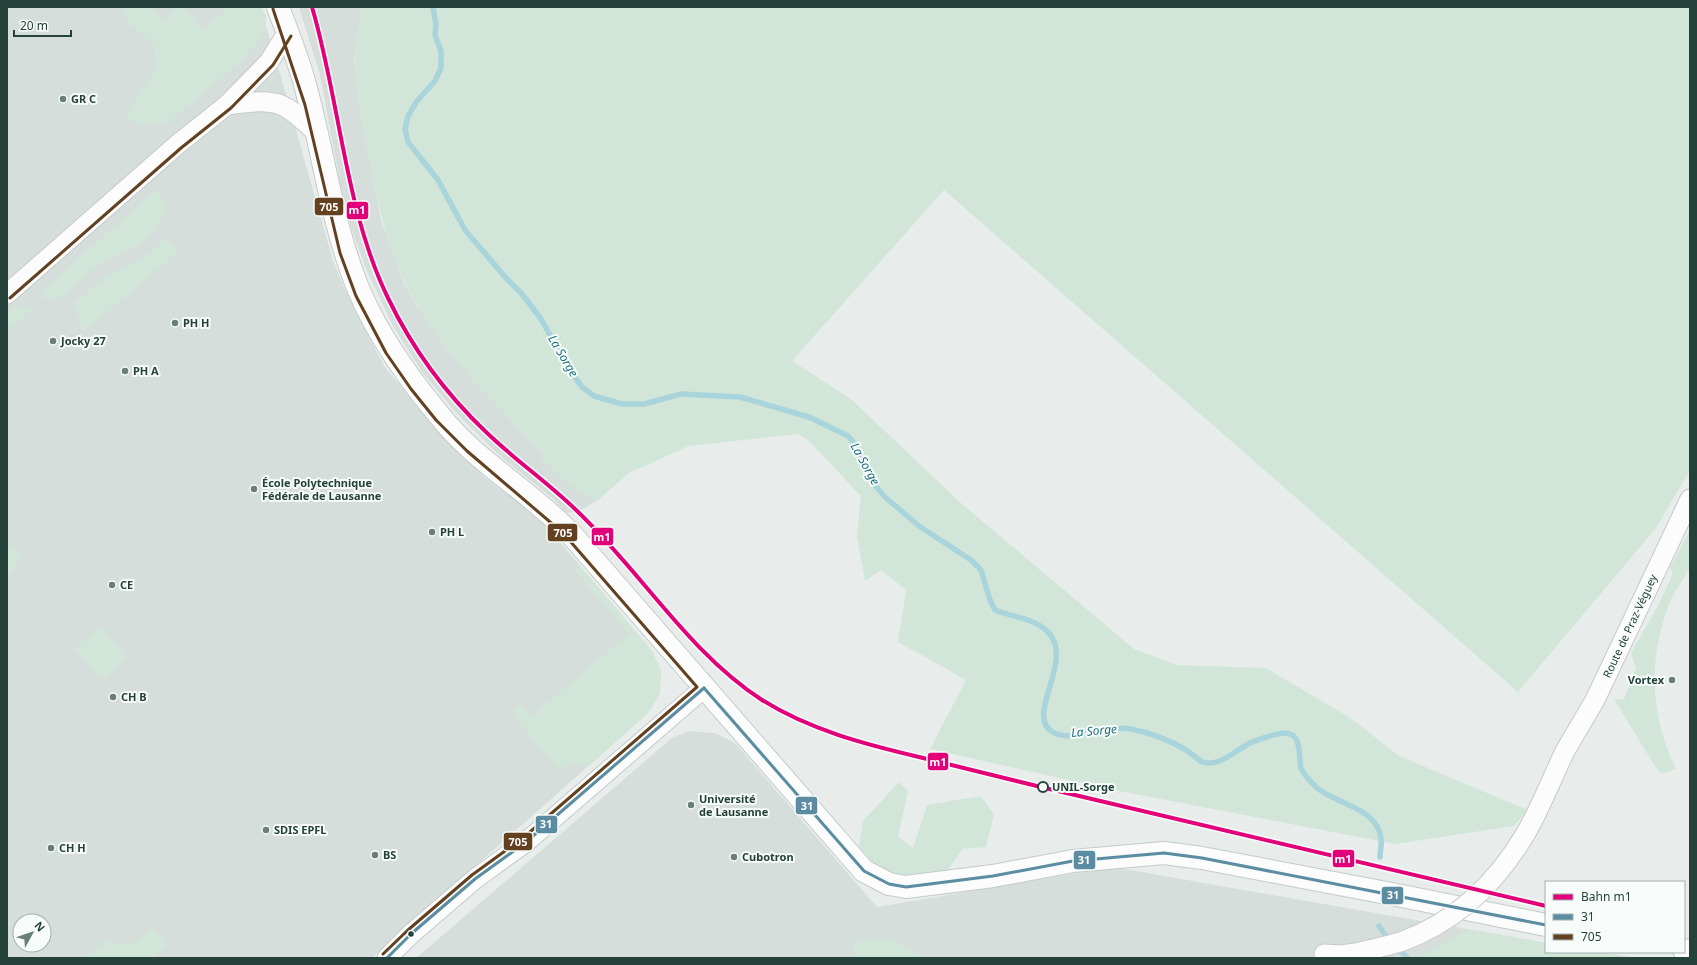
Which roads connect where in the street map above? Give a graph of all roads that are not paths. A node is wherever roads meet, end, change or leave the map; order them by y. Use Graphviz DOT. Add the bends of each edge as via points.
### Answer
graph roads {
  1 [pos="278,7"];
  2 [pos="287,33"];
  3 [pos="227,105"];
  4 [pos="316,132"];
  5 [pos="7,294"];
  6 [pos="1690,499"];
  7 [pos="704,688"];
  8 [pos="1545,925"];
  9 [pos="1324,954"];
  10 [pos="387,958"];
  1 -- 2 [label="street"];
  2 -- 3 [label="street" via="269,62"];
  2 -- 4 [label="street" via="304,80"];
  3 -- 4 [label="street" via="253,102 280,105 297,115"];
  3 -- 5 [label="street" via="178,144"];
  4 -- 7 [label="street" via="353,276 379,330 415,385 440,417 472,449 547,510 567,530"];
  6 -- 9 [label="street, Route de Praz-Véguey, bridge" via="1595,700 1565,751 1526,833 1500,872 1477,897 1451,917 1427,930 1403,941 1356,953"];
  7 -- 8 [label="street" via="864,871 889,884 906,887 993,876 1073,861 1164,853 1202,858"];
  7 -- 10 [label="street" via="526,842 475,879 436,912"];
}
